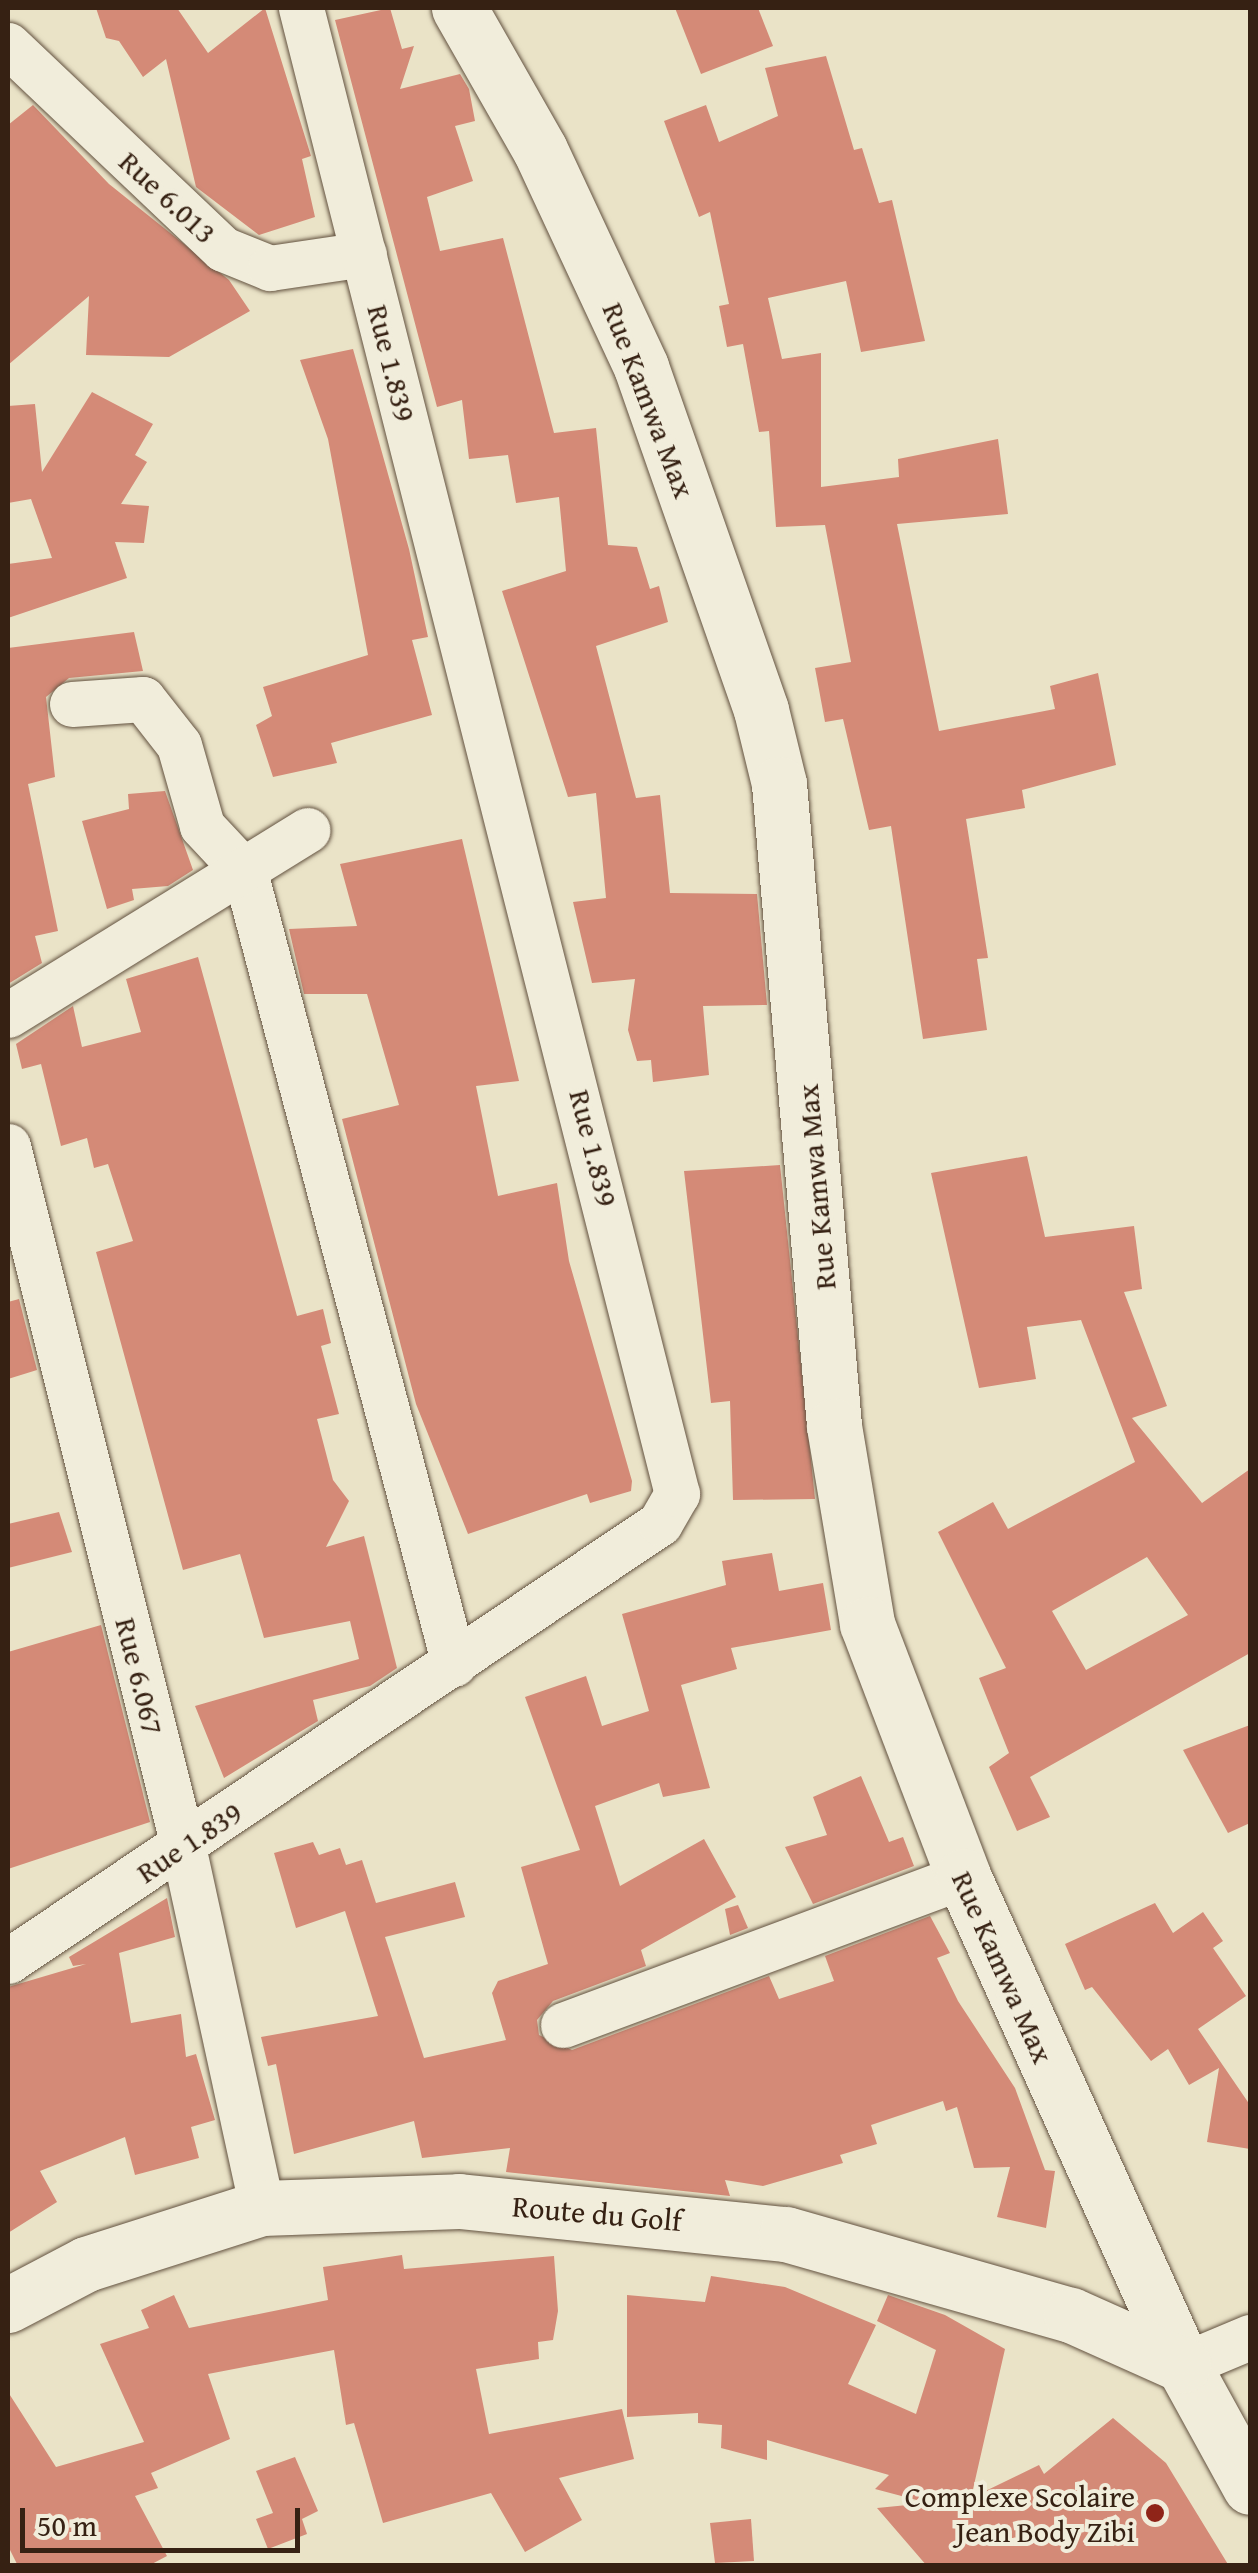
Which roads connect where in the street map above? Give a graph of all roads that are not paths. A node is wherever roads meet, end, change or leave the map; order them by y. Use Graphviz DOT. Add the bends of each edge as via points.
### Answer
graph roads {
  1 [pos="301,8"];
  2 [pos="459,8"];
  3 [pos="15,67"];
  4 [pos="364,254"];
  5 [pos="72,704"];
  6 [pos="308,830"];
  7 [pos="245,872"];
  8 [pos="8,1015"];
  9 [pos="8,1146"];
  10 [pos="454,1664"];
  11 [pos="182,1846"];
  12 [pos="963,1876"];
  13 [pos="8,1961"];
  14 [pos="563,2026"];
  15 [pos="262,2208"];
  16 [pos="8,2305"];
  17 [pos="1250,2336"];
  18 [pos="1183,2365"];
  19 [pos="1250,2487"];
  1 -- 4 [label="street, Rue 1.839"];
  2 -- 12 [label="main road, Rue Kamwa Max" via="540,150 641,367 761,710 779,784 850,1540 867,1624"];
  3 -- 4 [label="street, Rue 6.013" via="223,248 270,268"];
  4 -- 10 [label="street, Rue 1.839" via="676,1471 677,1494 660,1523"];
  5 -- 7 [label="street" via="143,698 179,744 202,826"];
  6 -- 7 [label="street"];
  7 -- 8 [label="street"];
  7 -- 10 [label="street"];
  9 -- 11 [label="street, Rue 6.067"];
  10 -- 11 [label="street, Rue 1.839"];
  11 -- 13 [label="street, Rue 1.839"];
  11 -- 15 [label="street, Rue 6.067"];
  12 -- 14 [label="street"];
  12 -- 18 [label="main road, Rue Kamwa Max"];
  15 -- 16 [label="main road, Route du Golf" via="86,2264"];
  15 -- 18 [label="main road, Route du Golf" via="459,2201 786,2234 1071,2314"];
  17 -- 18 [label="street"];
  18 -- 19 [label="main road, Rue Kamwa Max"];
}
